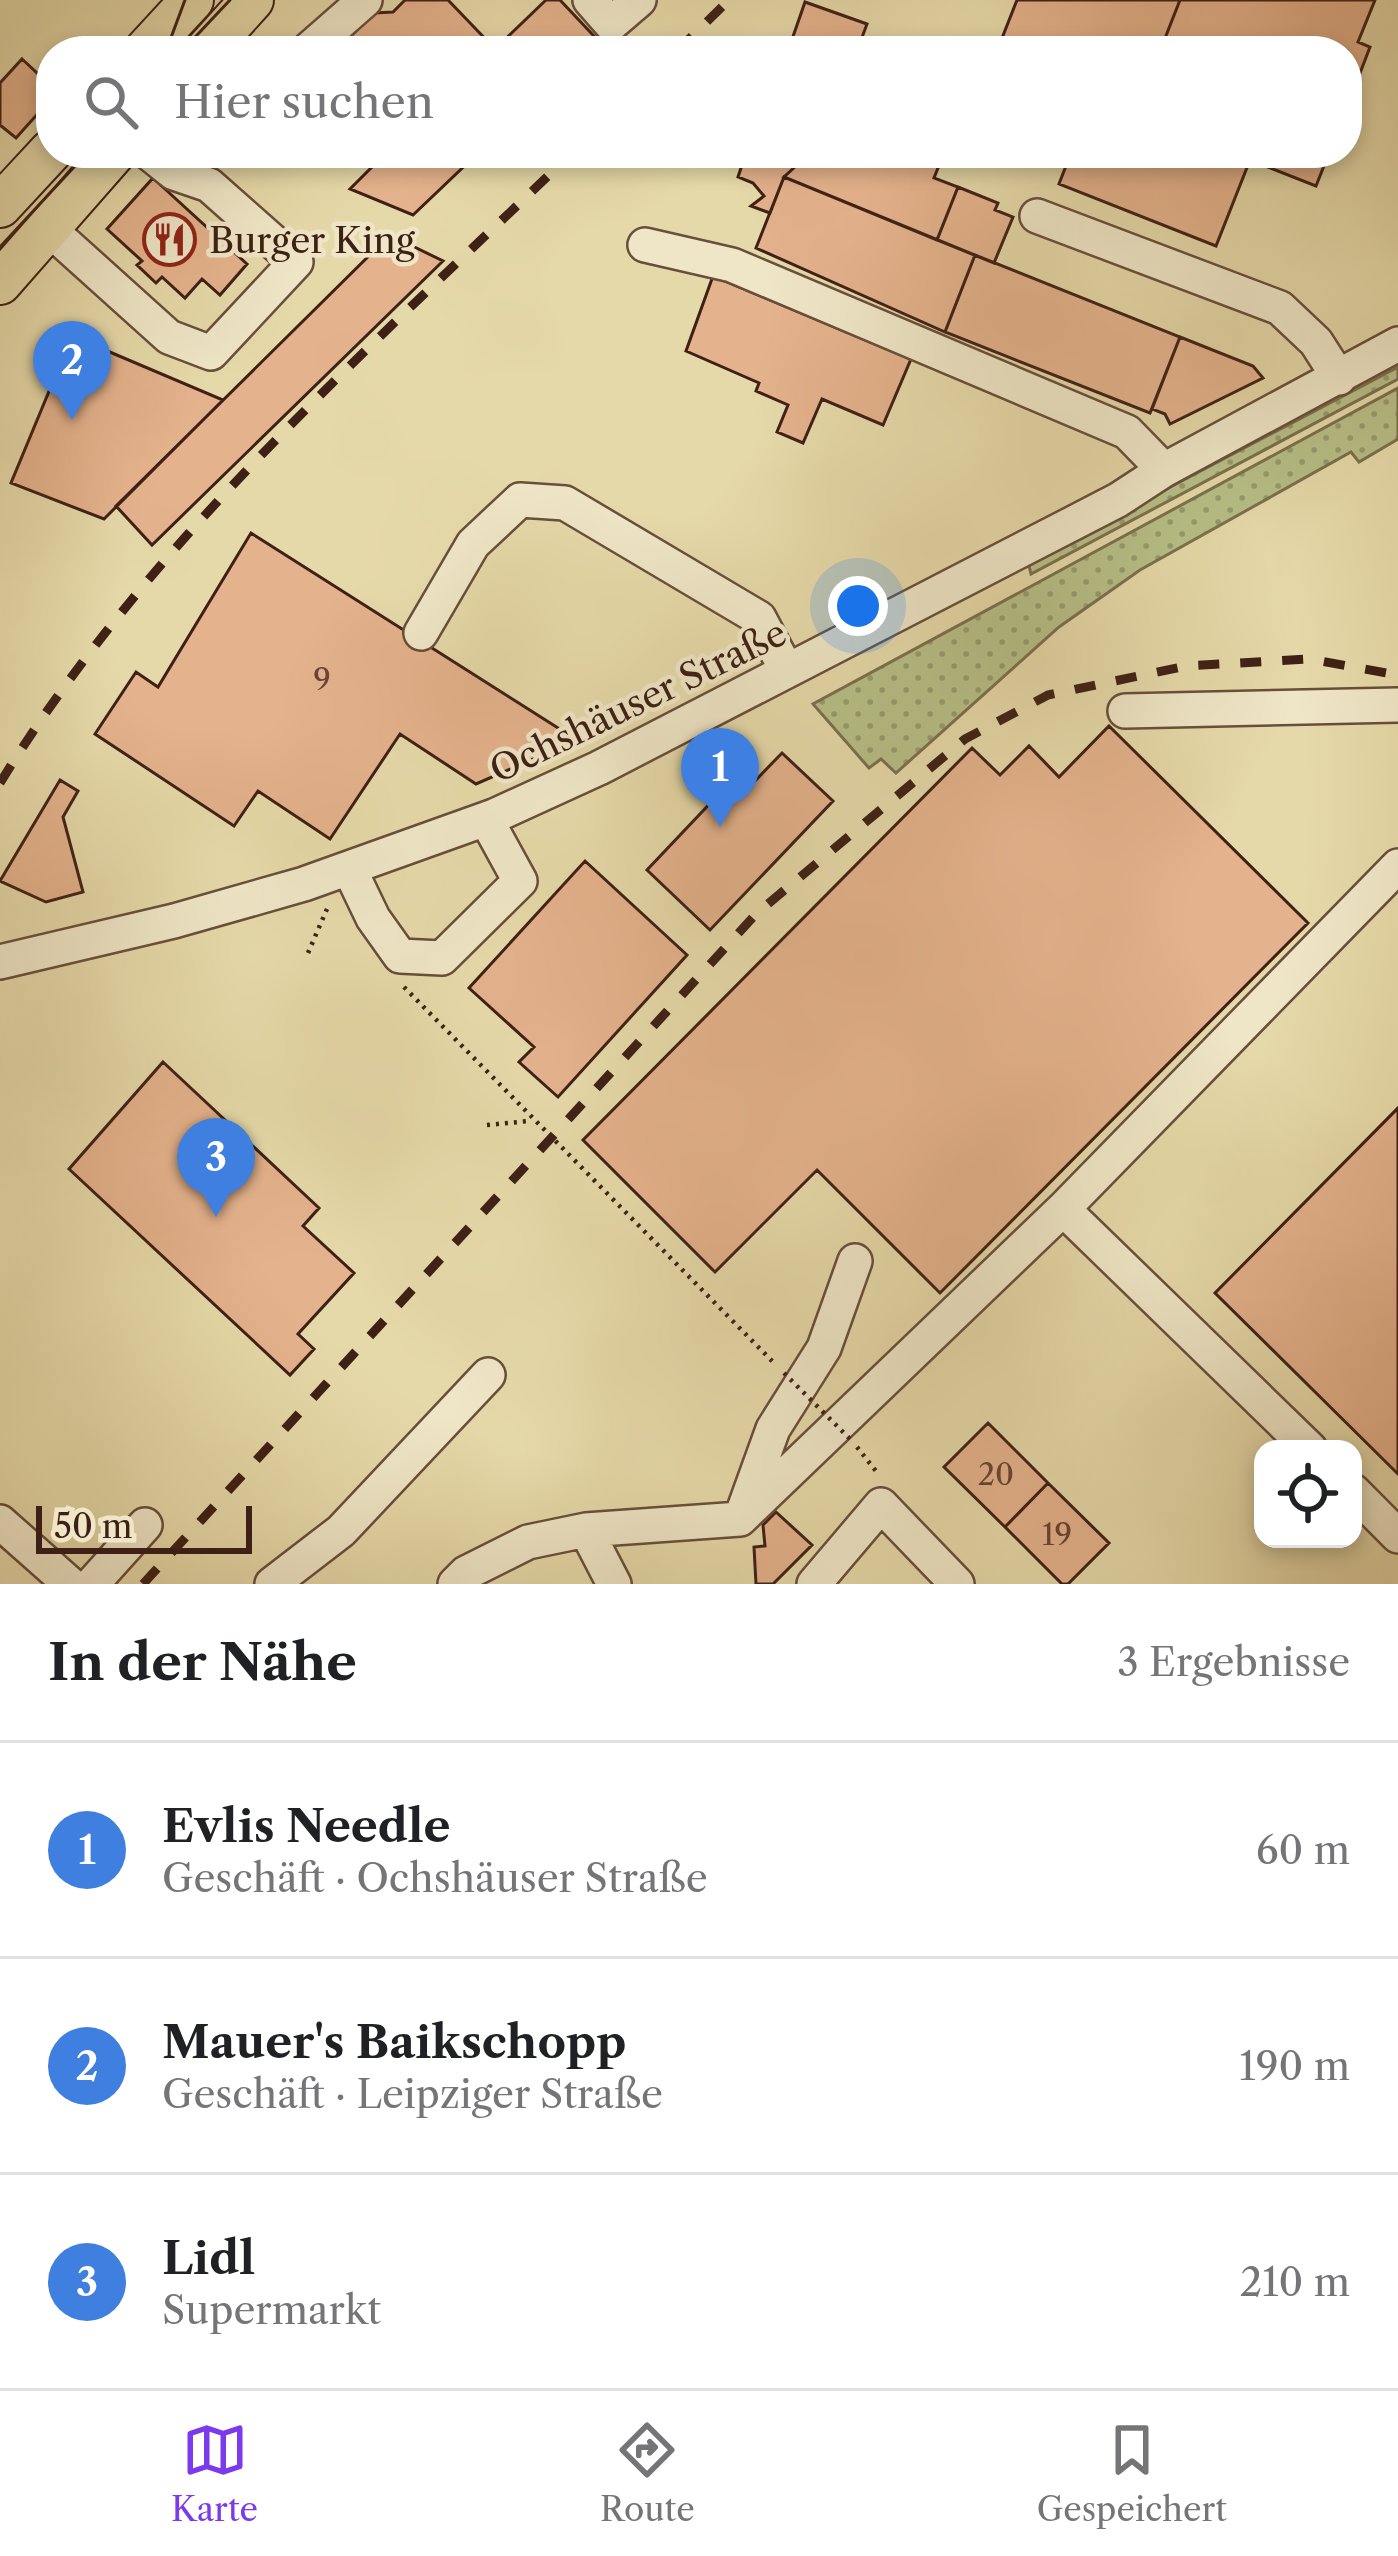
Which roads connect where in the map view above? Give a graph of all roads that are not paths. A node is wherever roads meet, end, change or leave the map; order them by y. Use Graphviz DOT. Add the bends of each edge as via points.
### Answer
graph roads {
  1 [pos="192,0"];
  2 [pos="252,0"];
  3 [pos="364,0"];
  4 [pos="590,0"];
  5 [pos="638,0"];
  6 [pos="159,36"];
  7 [pos="220,36"];
  8 [pos="324,36"];
  9 [pos="36,163"];
  10 [pos="101,168"];
  11 [pos="172,168"];
  12 [pos="6,186"];
  13 [pos="1036,217"];
  14 [pos="48,228"];
  15 [pos="645,245"];
  16 [pos="0,283"];
  17 [pos="1398,344"];
  18 [pos="1339,378"];
  19 [pos="1164,470"];
  20 [pos="421,634"];
  21 [pos="787,671"];
  22 [pos="1398,705"];
  23 [pos="1125,711"];
  24 [pos="485,819"];
  25 [pos="1398,866"];
  26 [pos="349,868"];
  27 [pos="0,962"];
  28 [pos="1063,1209"];
  29 [pos="855,1261"];
  30 [pos="488,1375"];
  31 [pos="1301,1440"];
  32 [pos="1362,1500"];
  33 [pos="740,1519"];
  34 [pos="0,1522"];
  35 [pos="145,1525"];
  36 [pos="586,1530"];
  37 [pos="1398,1536"];
  38 [pos="70,1584"];
  39 [pos="92,1584"];
  40 [pos="272,1584"];
  41 [pos="455,1584"];
  42 [pos="614,1584"];
  43 [pos="814,1584"];
  44 [pos="957,1584"];
  1 -- 6 [label="main road"];
  2 -- 7 [label="main road"];
  3 -- 8 [label="street"];
  4 -- 5 [label="street" via="611,24"];
  9 -- 12 [label="main road"];
  10 -- 14 [label="main road"];
  11 -- 14 [label="street" via="209,184 296,262 211,353 169,337"];
  13 -- 18 [label="street" via="1280,308"];
  14 -- 16 [label="main road"];
  15 -- 19 [label="street" via="732,265 1127,432"];
  17 -- 18 [label="street, Ochshäuser Straße"];
  18 -- 19 [label="street, Ochshäuser Straße"];
  19 -- 21 [label="street, Ochshäuser Straße"];
  20 -- 21 [label="street" via="473,544 520,500 565,503 759,618"];
  21 -- 24 [label="street, Ochshäuser Straße"];
  22 -- 23 [label="street"];
  24 -- 26 [label="street, Ochshäuser Straße"];
  24 -- 26 [label="street" via="520,880 442,958 400,956"];
  25 -- 28 [label="street"];
  26 -- 27 [label="street, Ochshäuser Straße"];
  28 -- 31 [label="street"];
  28 -- 33 [label="street"];
  29 -- 33 [label="street" via="824,1348 773,1429"];
  30 -- 40 [label="street" via="341,1531"];
  32 -- 37 [label="street"];
  33 -- 36 [label="street"];
  34 -- 38 [label="street"];
  35 -- 39 [label="street"];
  36 -- 41 [label="street" via="528,1542"];
  36 -- 42 [label="street"];
  43 -- 44 [label="street" via="881,1504"];
}
